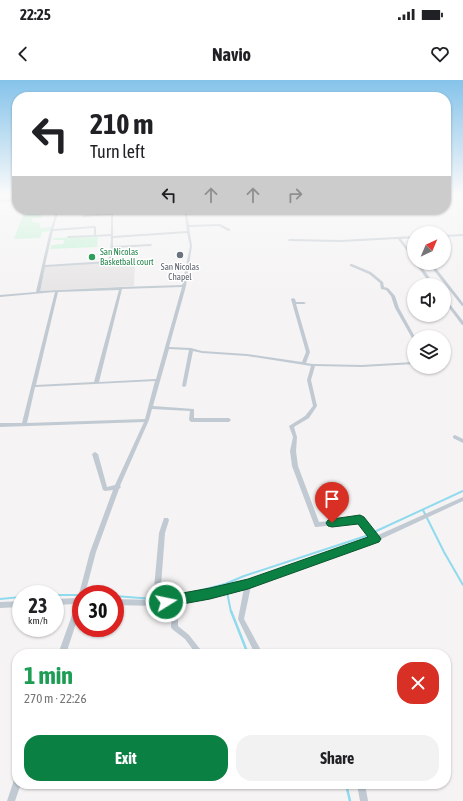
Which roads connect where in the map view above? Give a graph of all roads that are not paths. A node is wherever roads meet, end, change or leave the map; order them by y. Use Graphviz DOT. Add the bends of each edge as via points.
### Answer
graph roads {
  1 [pos="71,229"];
  2 [pos="94,229"];
  3 [pos="111,229"];
  4 [pos="188,229"];
  5 [pos="227,229"];
  6 [pos="52,230"];
  7 [pos="230,230"];
  8 [pos="189,232"];
  9 [pos="463,235"];
  10 [pos="96,236"];
  11 [pos="111,236"];
  12 [pos="451,236"];
  13 [pos="68,237"];
  14 [pos="407,237"];
  15 [pos="399,238"];
  16 [pos="289,240"];
  17 [pos="150,245"];
  18 [pos="112,249"];
  19 [pos="147,249"];
  20 [pos="407,249"];
  21 [pos="351,265"];
  22 [pos="43,266"];
  23 [pos="436,270"];
  24 [pos="184,286"];
  25 [pos="121,288"];
  26 [pos="57,291"];
  27 [pos="38,292"];
  28 [pos="0,296"];
  29 [pos="304,303"];
  30 [pos="463,305"];
  31 [pos="451,308"];
  32 [pos="463,324"];
  33 [pos="409,330"];
  34 [pos="167,348"];
  35 [pos="191,349"];
  36 [pos="407,363"];
  37 [pos="303,364"];
  38 [pos="313,366"];
  39 [pos="158,380"];
  40 [pos="96,383"];
  41 [pos="34,386"];
  42 [pos="184,386"];
  43 [pos="150,407"];
  44 [pos="147,420"];
  45 [pos="228,420"];
  46 [pos="24,424"];
  47 [pos="0,425"];
  48 [pos="455,437"];
  49 [pos="463,441"];
  50 [pos="95,454"];
  51 [pos="118,487"];
  52 [pos="463,499"];
  53 [pos="166,520"];
  54 [pos="375,539"];
  55 [pos="248,584"];
  56 [pos="84,585"];
  57 [pos="175,600"];
  58 [pos="124,602"];
  59 [pos="156,603"];
  60 [pos="12,604"];
  61 [pos="0,605"];
  62 [pos="72,625"];
  63 [pos="64,649"];
  64 [pos="196,649"];
  65 [pos="256,649"];
  66 [pos="15,789"];
  67 [pos="362,789"];
  68 [pos="11,801"];
  69 [pos="364,801"];
  1 -- 6 [label="street"];
  2 -- 10 [label="street"];
  3 -- 11 [label="street"];
  4 -- 8 [label="street"];
  5 -- 7 [label="street"];
  6 -- 22 [label="street"];
  8 -- 11 [label="street"];
  8 -- 24 [label="street" via="191,246"];
  9 -- 12 [label="street"];
  10 -- 11 [label="street"];
  10 -- 13 [label="street"];
  11 -- 18 [label="street"];
  14 -- 15 [label="street"];
  15 -- 16 [label="street"];
  15 -- 20 [label="street"];
  17 -- 18 [label="street"];
  18 -- 19 [label="street"];
  18 -- 22 [label="street" via="110,262"];
  21 -- 33 [label="street" via="370,273 382,283 382,288 387,289 393,296"];
  22 -- 27 [label="street"];
  23 -- 30 [label="street"];
  24 -- 25 [label="street"];
  24 -- 34 [label="street"];
  25 -- 26 [label="street"];
  25 -- 40 [label="street"];
  26 -- 27 [label="street"];
  26 -- 41 [label="street"];
  27 -- 28 [label="street"];
  29 -- 37 [label="street" via="294,301 308,352"];
  31 -- 32 [label="street"];
  34 -- 35 [label="street"];
  34 -- 39 [label="street"];
  35 -- 37 [label="street"];
  35 -- 42 [label="street"];
  36 -- 38 [label="street"];
  37 -- 38 [label="street"];
  38 -- 54 [label="street" via="309,380 315,406 307,418 291,426 295,438 295,466 317,524 360,520"];
  39 -- 40 [label="street"];
  39 -- 43 [label="street"];
  40 -- 41 [label="street"];
  41 -- 46 [label="street"];
  43 -- 44 [label="street"];
  43 -- 45 [label="street" via="192,410 191,420"];
  44 -- 46 [label="street"];
  44 -- 51 [label="street"];
  46 -- 47 [label="street"];
  48 -- 49 [label="street"];
  50 -- 51 [label="street" via="105,489"];
  51 -- 56 [label="street" via="93,552"];
  52 -- 54 [label="street"];
  53 -- 59 [label="street" via="162,533"];
  54 -- 55 [label="street"];
  55 -- 57 [label="street"];
  55 -- 65 [label="street" via="241,619"];
  57 -- 59 [label="street"];
  57 -- 64 [label="street" via="174,627 187,637"];
  58 -- 59 [label="street"];
  60 -- 61 [label="street"];
  62 -- 63 [label="street"];
  66 -- 68 [label="street"];
  67 -- 69 [label="street"];
}
